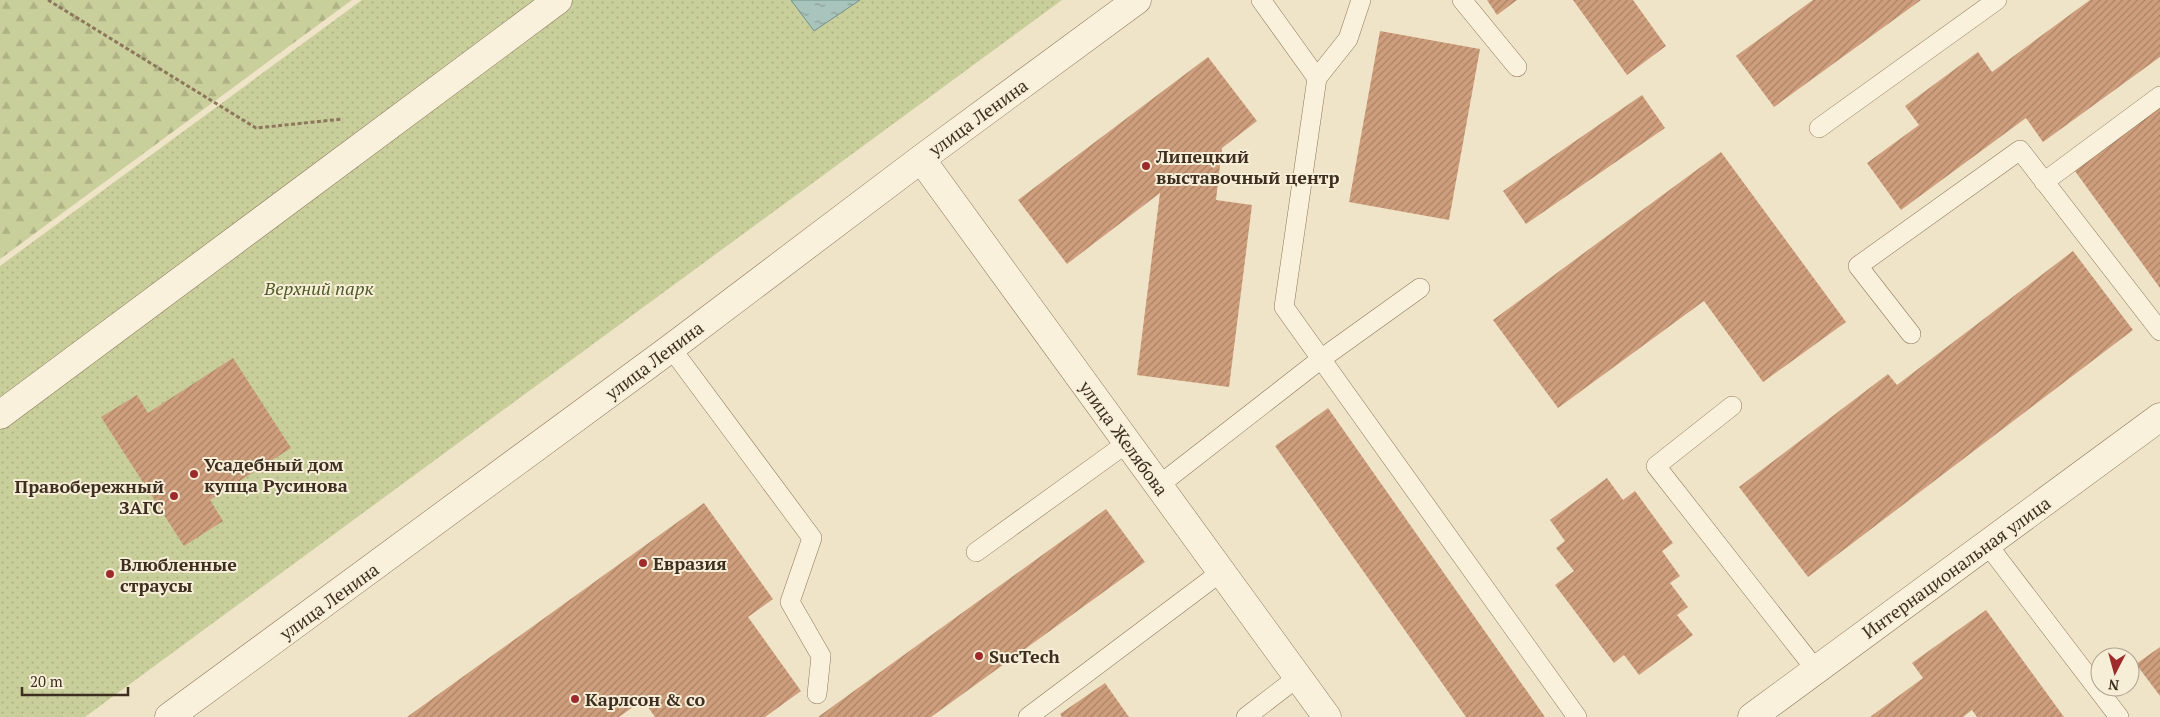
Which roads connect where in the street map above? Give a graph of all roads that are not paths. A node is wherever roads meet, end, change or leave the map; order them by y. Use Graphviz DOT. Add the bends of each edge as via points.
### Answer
graph roads {
  1 [pos="558,0"];
  2 [pos="1137,0"];
  3 [pos="1261,0"];
  4 [pos="1361,0"];
  5 [pos="1462,0"];
  6 [pos="1997,0"];
  7 [pos="1517,67"];
  8 [pos="1318,78"];
  9 [pos="2160,96"];
  10 [pos="1819,128"];
  11 [pos="921,159"];
  12 [pos="2044,182"];
  13 [pos="1420,288"];
  14 [pos="2160,330"];
  15 [pos="1911,334"];
  16 [pos="671,348"];
  17 [pos="1321,360"];
  18 [pos="1732,406"];
  19 [pos="0,415"];
  20 [pos="2160,417"];
  21 [pos="1127,443"];
  22 [pos="1158,486"];
  23 [pos="1987,544"];
  24 [pos="976,552"];
  25 [pos="1221,572"];
  26 [pos="1816,670"];
  27 [pos="1298,677"];
  28 [pos="817,694"];
  29 [pos="169,717"];
  30 [pos="1028,717"];
  31 [pos="1246,717"];
  32 [pos="1327,717"];
  33 [pos="1577,717"];
  34 [pos="1752,717"];
  35 [pos="2119,717"];
  1 -- 19 [label="street"];
  2 -- 11 [label="street, улица Ленина"];
  3 -- 8 [label="lane"];
  4 -- 8 [label="lane" via="1348,39"];
  5 -- 7 [label="lane"];
  6 -- 10 [label="lane"];
  8 -- 17 [label="lane" via="1284,307"];
  9 -- 12 [label="lane"];
  11 -- 16 [label="street, улица Ленина"];
  11 -- 21 [label="street, улица Желябова"];
  12 -- 14 [label="lane"];
  12 -- 15 [label="lane" via="2020,150 1858,266"];
  13 -- 17 [label="lane"];
  16 -- 28 [label="lane" via="812,538 790,602 821,656"];
  16 -- 29 [label="street, улица Ленина"];
  17 -- 22 [label="lane"];
  17 -- 33 [label="lane"];
  18 -- 26 [label="lane" via="1656,466"];
  20 -- 23 [label="street, Интернациональная улица"];
  21 -- 22 [label="street, улица Желябова"];
  21 -- 24 [label="lane"];
  22 -- 25 [label="street, улица Желябова"];
  23 -- 26 [label="street, Интернациональная улица"];
  23 -- 35 [label="lane"];
  25 -- 27 [label="street, улица Желябова"];
  25 -- 30 [label="lane"];
  26 -- 34 [label="street, Интернациональная улица"];
  27 -- 31 [label="lane"];
  27 -- 32 [label="street, улица Желябова"];
}
